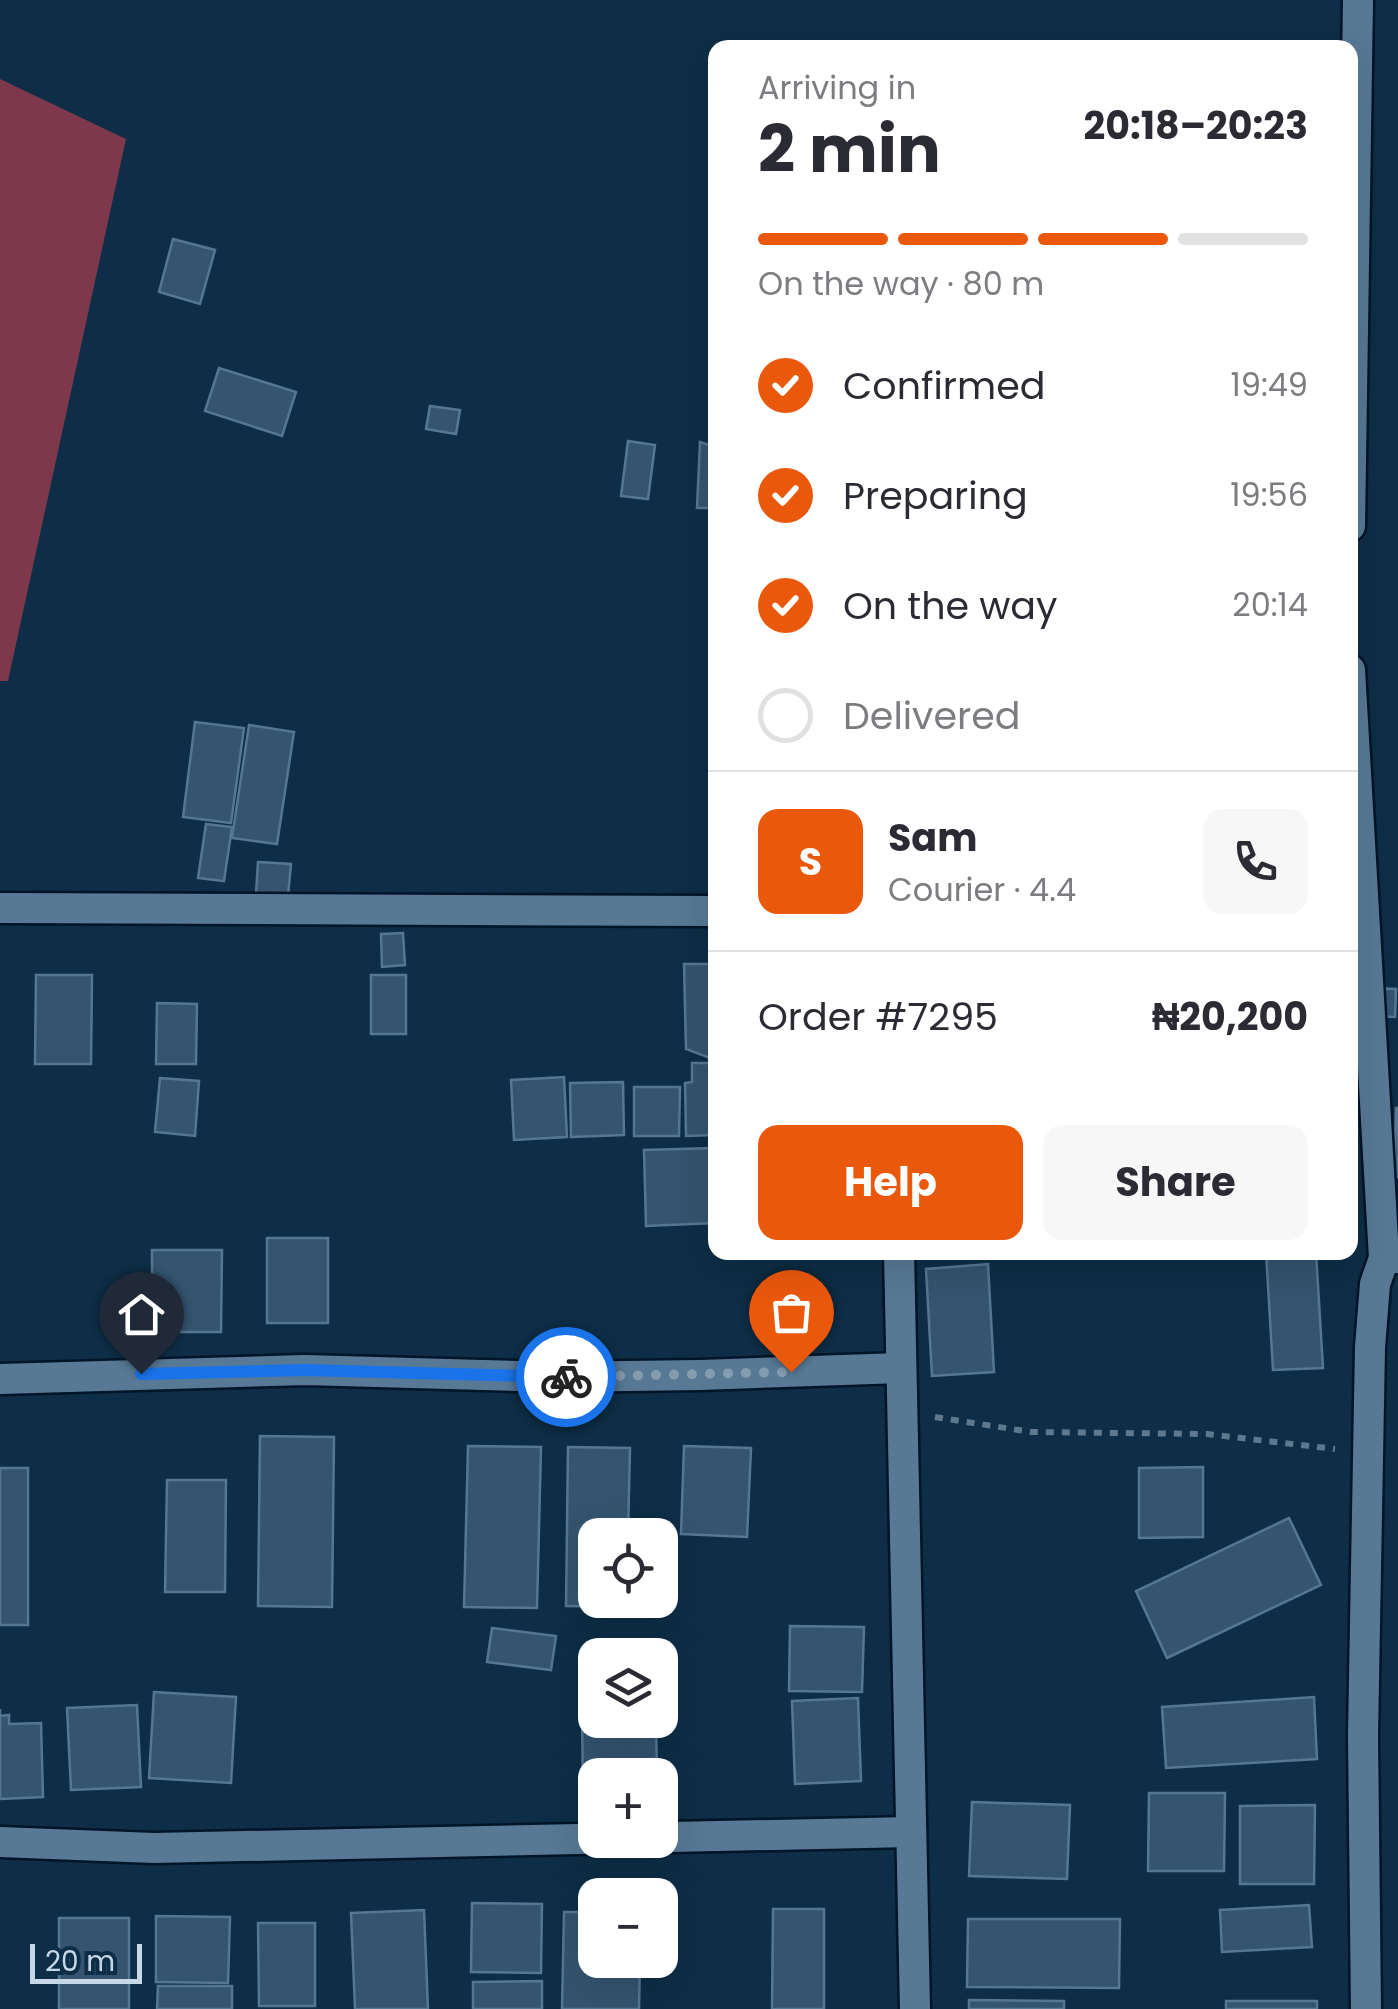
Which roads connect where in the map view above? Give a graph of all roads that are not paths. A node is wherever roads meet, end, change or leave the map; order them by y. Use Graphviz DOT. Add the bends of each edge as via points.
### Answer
graph roads {
  1 [pos="1358,0"];
  2 [pos="1357,40"];
  3 [pos="1358,785"];
  4 [pos="0,908"];
  5 [pos="708,910"];
  6 [pos="1391,1258"];
  7 [pos="899,1260"];
  8 [pos="902,1368"];
  9 [pos="0,1379"];
  10 [pos="911,1832"];
  11 [pos="0,1842"];
  12 [pos="915,2009"];
  13 [pos="1366,2009"];
  1 -- 2 [label="street"];
  3 -- 6 [label="street"];
  4 -- 5 [label="street"];
  6 -- 13 [label="street" via="1375,1284 1366,1453"];
  7 -- 8 [label="street"];
  8 -- 9 [label="street" via="700,1376 305,1370"];
  8 -- 10 [label="street"];
  10 -- 11 [label="street" via="154,1848"];
  10 -- 12 [label="street"];
}
